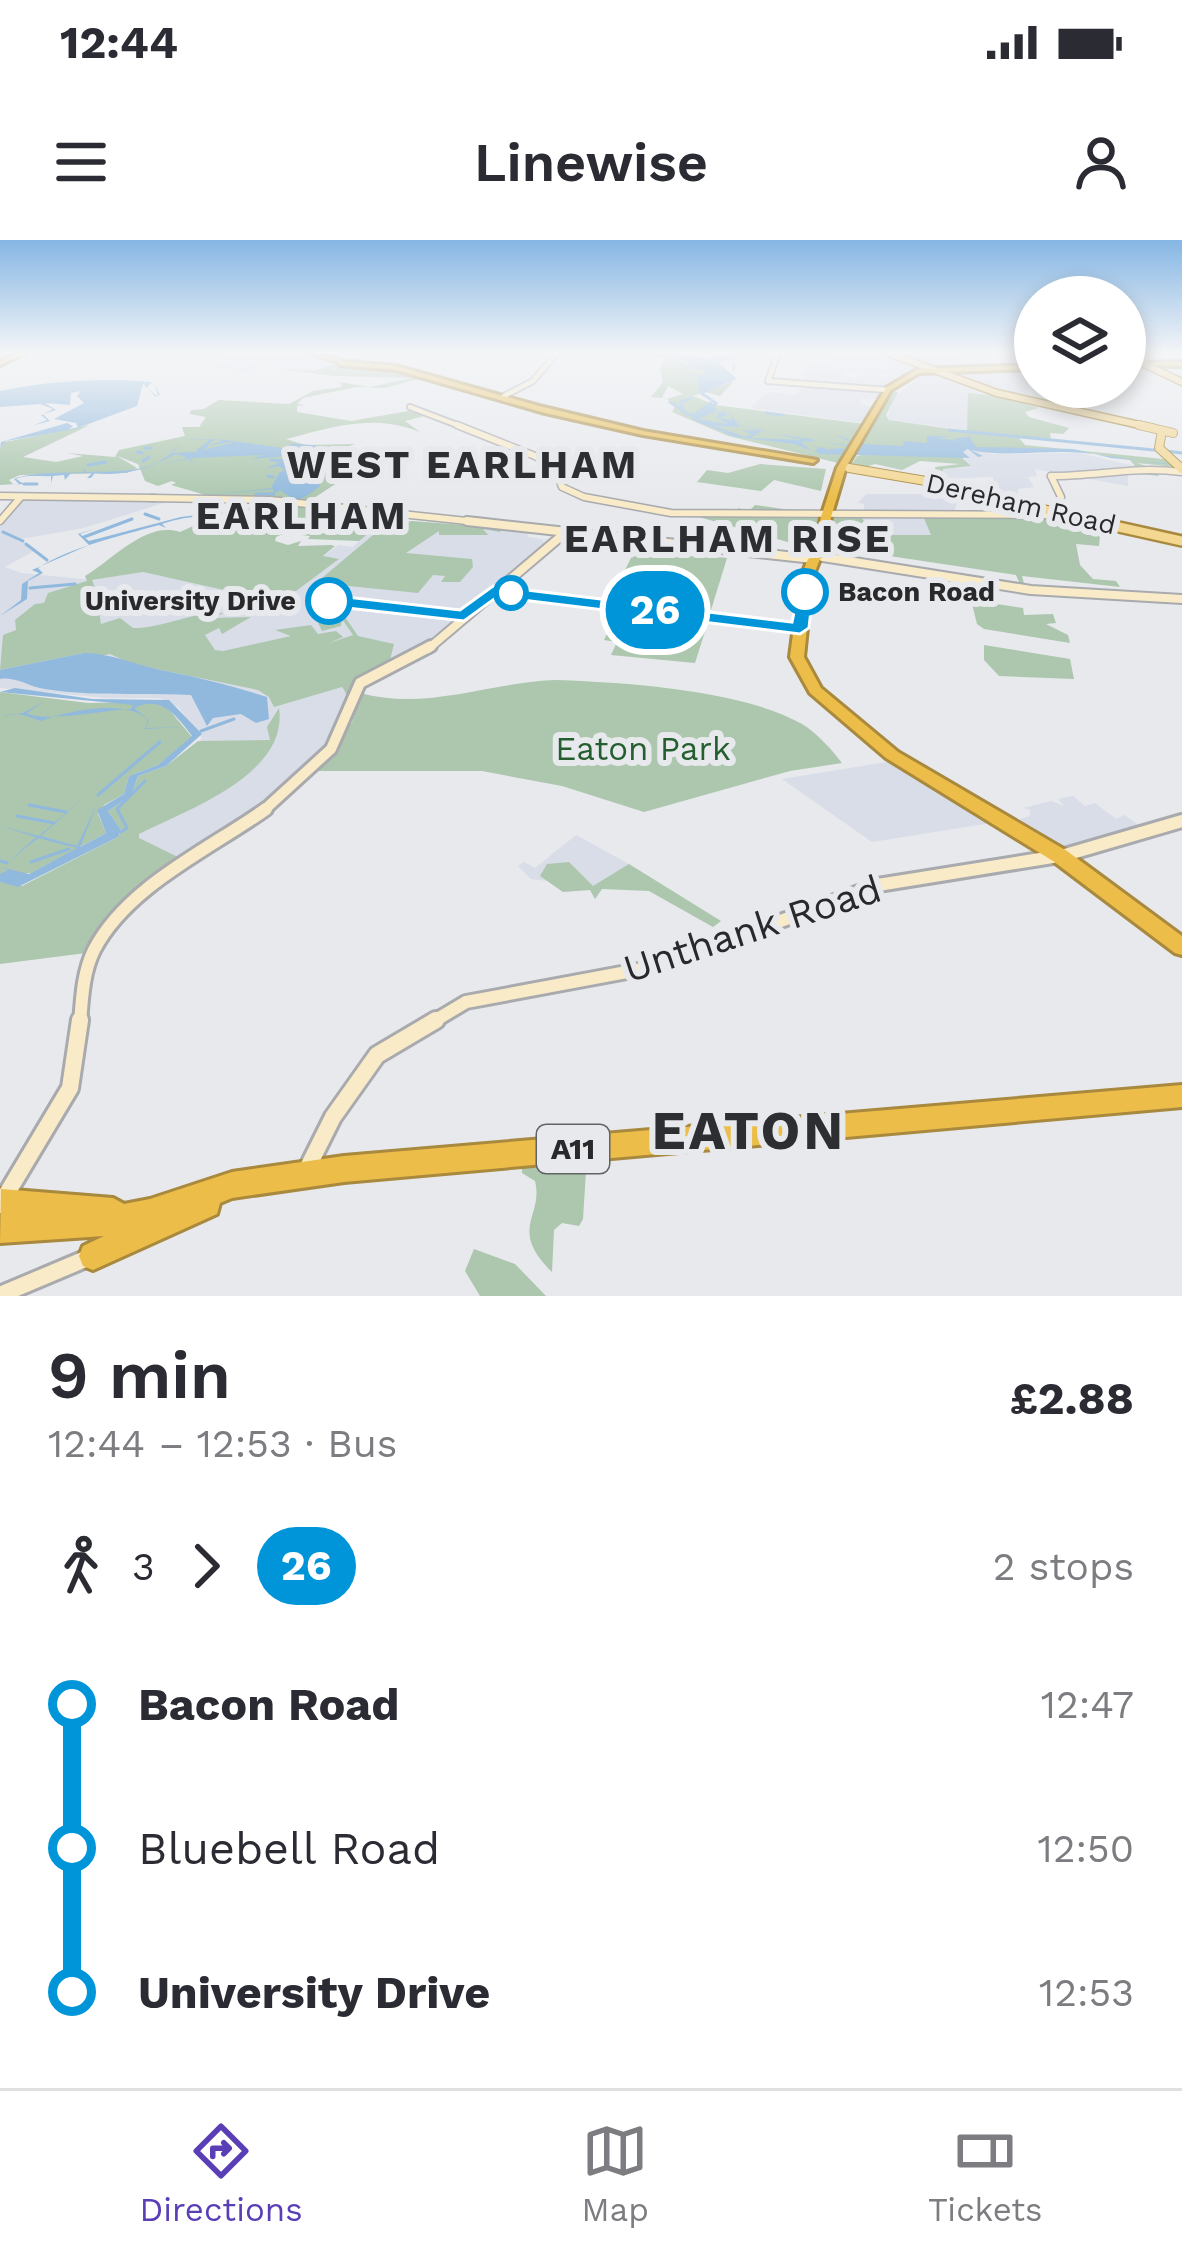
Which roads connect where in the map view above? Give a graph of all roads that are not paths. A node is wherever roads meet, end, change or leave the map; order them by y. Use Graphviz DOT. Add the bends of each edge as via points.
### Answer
graph roads {
  1 [pos="521,402"];
  2 [pos="882,402"];
  3 [pos="1032,402"];
  4 [pos="410,407"];
  5 [pos="1178,421"];
  6 [pos="1166,431"];
  7 [pos="847,465"];
  8 [pos="1178,469"];
  9 [pos="0,497"];
  10 [pos="17,498"];
  11 [pos="152,498"];
  12 [pos="254,499"];
  13 [pos="827,508"];
  14 [pos="1057,514"];
  15 [pos="0,517"];
  16 [pos="566,530"];
  17 [pos="1182,541"];
  18 [pos="817,559"];
  19 [pos="1182,599"];
  20 [pos="1182,820"];
  21 [pos="1060,856"];
  22 [pos="1182,947"];
  23 [pos="1182,1096"];
  24 [pos="312,1167"];
  25 [pos="251,1183"];
  26 [pos="213,1201"];
  27 [pos="0,1204"];
  28 [pos="161,1209"];
  29 [pos="12,1234"];
  30 [pos="90,1255"];
  31 [pos="0,1295"];
  1 -- 7 [label="highway, Dereham Road" via="648,433"];
  2 -- 7 [label="highway"];
  3 -- 6 [label="main road"];
  4 -- 13 [label="street" via="527,452 584,497 670,512"];
  5 -- 6 [label="main road"];
  6 -- 8 [label="main road" via="1161,451"];
  7 -- 13 [label="highway"];
  7 -- 14 [label="main road, Dereham Road"];
  8 -- 14 [label="street" via="1051,476 1061,496"];
  9 -- 10 [label="street"];
  9 -- 10 [label="street"];
  10 -- 11 [label="street"];
  10 -- 15 [label="street"];
  11 -- 12 [label="street"];
  11 -- 12 [label="street"];
  12 -- 16 [label="street"];
  13 -- 14 [label="street" via="951,518"];
  13 -- 18 [label="highway"];
  14 -- 17 [label="main road, Dereham Road"];
  16 -- 18 [label="street"];
  16 -- 27 [label="street" via="422,654 359,683 346,727 311,770 154,885 105,933 85,978 67,1094"];
  18 -- 19 [label="street" via="1018,588"];
  18 -- 21 [label="highway" via="797,652 815,690 899,759"];
  20 -- 21 [label="street, Unthank Road"];
  21 -- 22 [label="highway"];
  21 -- 24 [label="street, Unthank Road" via="878,885 659,966 456,1006 376,1055 333,1117"];
  23 -- 24 [label="highway, A11"];
  24 -- 25 [label="highway, A11"];
  25 -- 26 [label="highway, A11"];
  25 -- 28 [label="highway, A11"];
  26 -- 29 [label="highway, A11" via="111,1230"];
  26 -- 30 [label="highway"];
  27 -- 28 [label="highway, A11" via="79,1213"];
  28 -- 29 [label="highway, A11"];
  30 -- 31 [label="street"];
}
